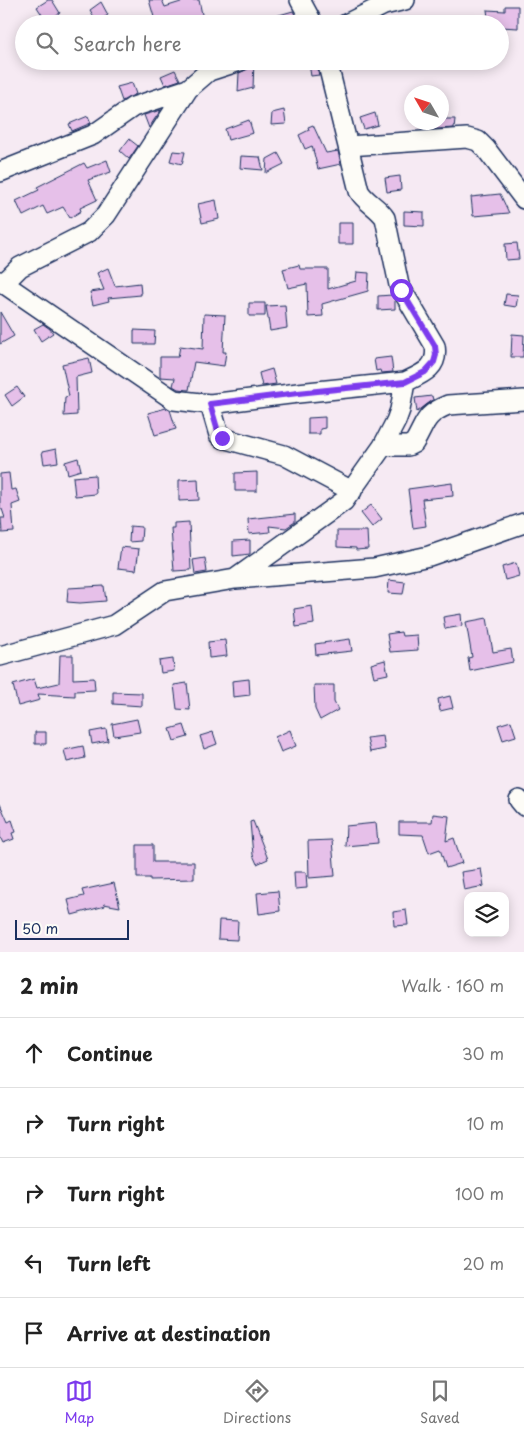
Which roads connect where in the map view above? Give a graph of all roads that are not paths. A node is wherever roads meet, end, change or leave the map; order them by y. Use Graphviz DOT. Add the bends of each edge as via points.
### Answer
graph roads {
  1 [pos="300,0"];
  2 [pos="405,0"];
  3 [pos="308,15"];
  4 [pos="364,15"];
  5 [pos="212,70"];
  6 [pos="329,70"];
  7 [pos="188,88"];
  8 [pos="348,146"];
  9 [pos="0,172"];
  10 [pos="524,199"];
  11 [pos="2,282"];
  12 [pos="405,382"];
  13 [pos="524,400"];
  14 [pos="210,404"];
  15 [pos="383,446"];
  16 [pos="352,491"];
  17 [pos="524,523"];
  18 [pos="235,579"];
  19 [pos="0,656"];
  1 -- 3 [label="street"];
  2 -- 4 [label="street" via="384,5"];
  5 -- 7 [label="street"];
  6 -- 8 [label="street"];
  7 -- 9 [label="street" via="133,107 93,135"];
  7 -- 11 [label="street" via="106,215 89,232 20,267"];
  8 -- 10 [label="street" via="467,138 478,141"];
  8 -- 12 [label="street" via="362,197 384,218 399,285 435,346 434,362 425,372"];
  11 -- 14 [label="street" via="174,400"];
  12 -- 14 [label="street"];
  12 -- 15 [label="street" via="400,410"];
  13 -- 15 [label="street" via="448,405 429,416 414,443"];
  14 -- 16 [label="street" via="222,438 284,455"];
  15 -- 16 [label="street"];
  16 -- 18 [label="street" via="338,506"];
  17 -- 18 [label="street" via="429,556 374,568"];
  18 -- 19 [label="street" via="165,591 114,625"];
}
